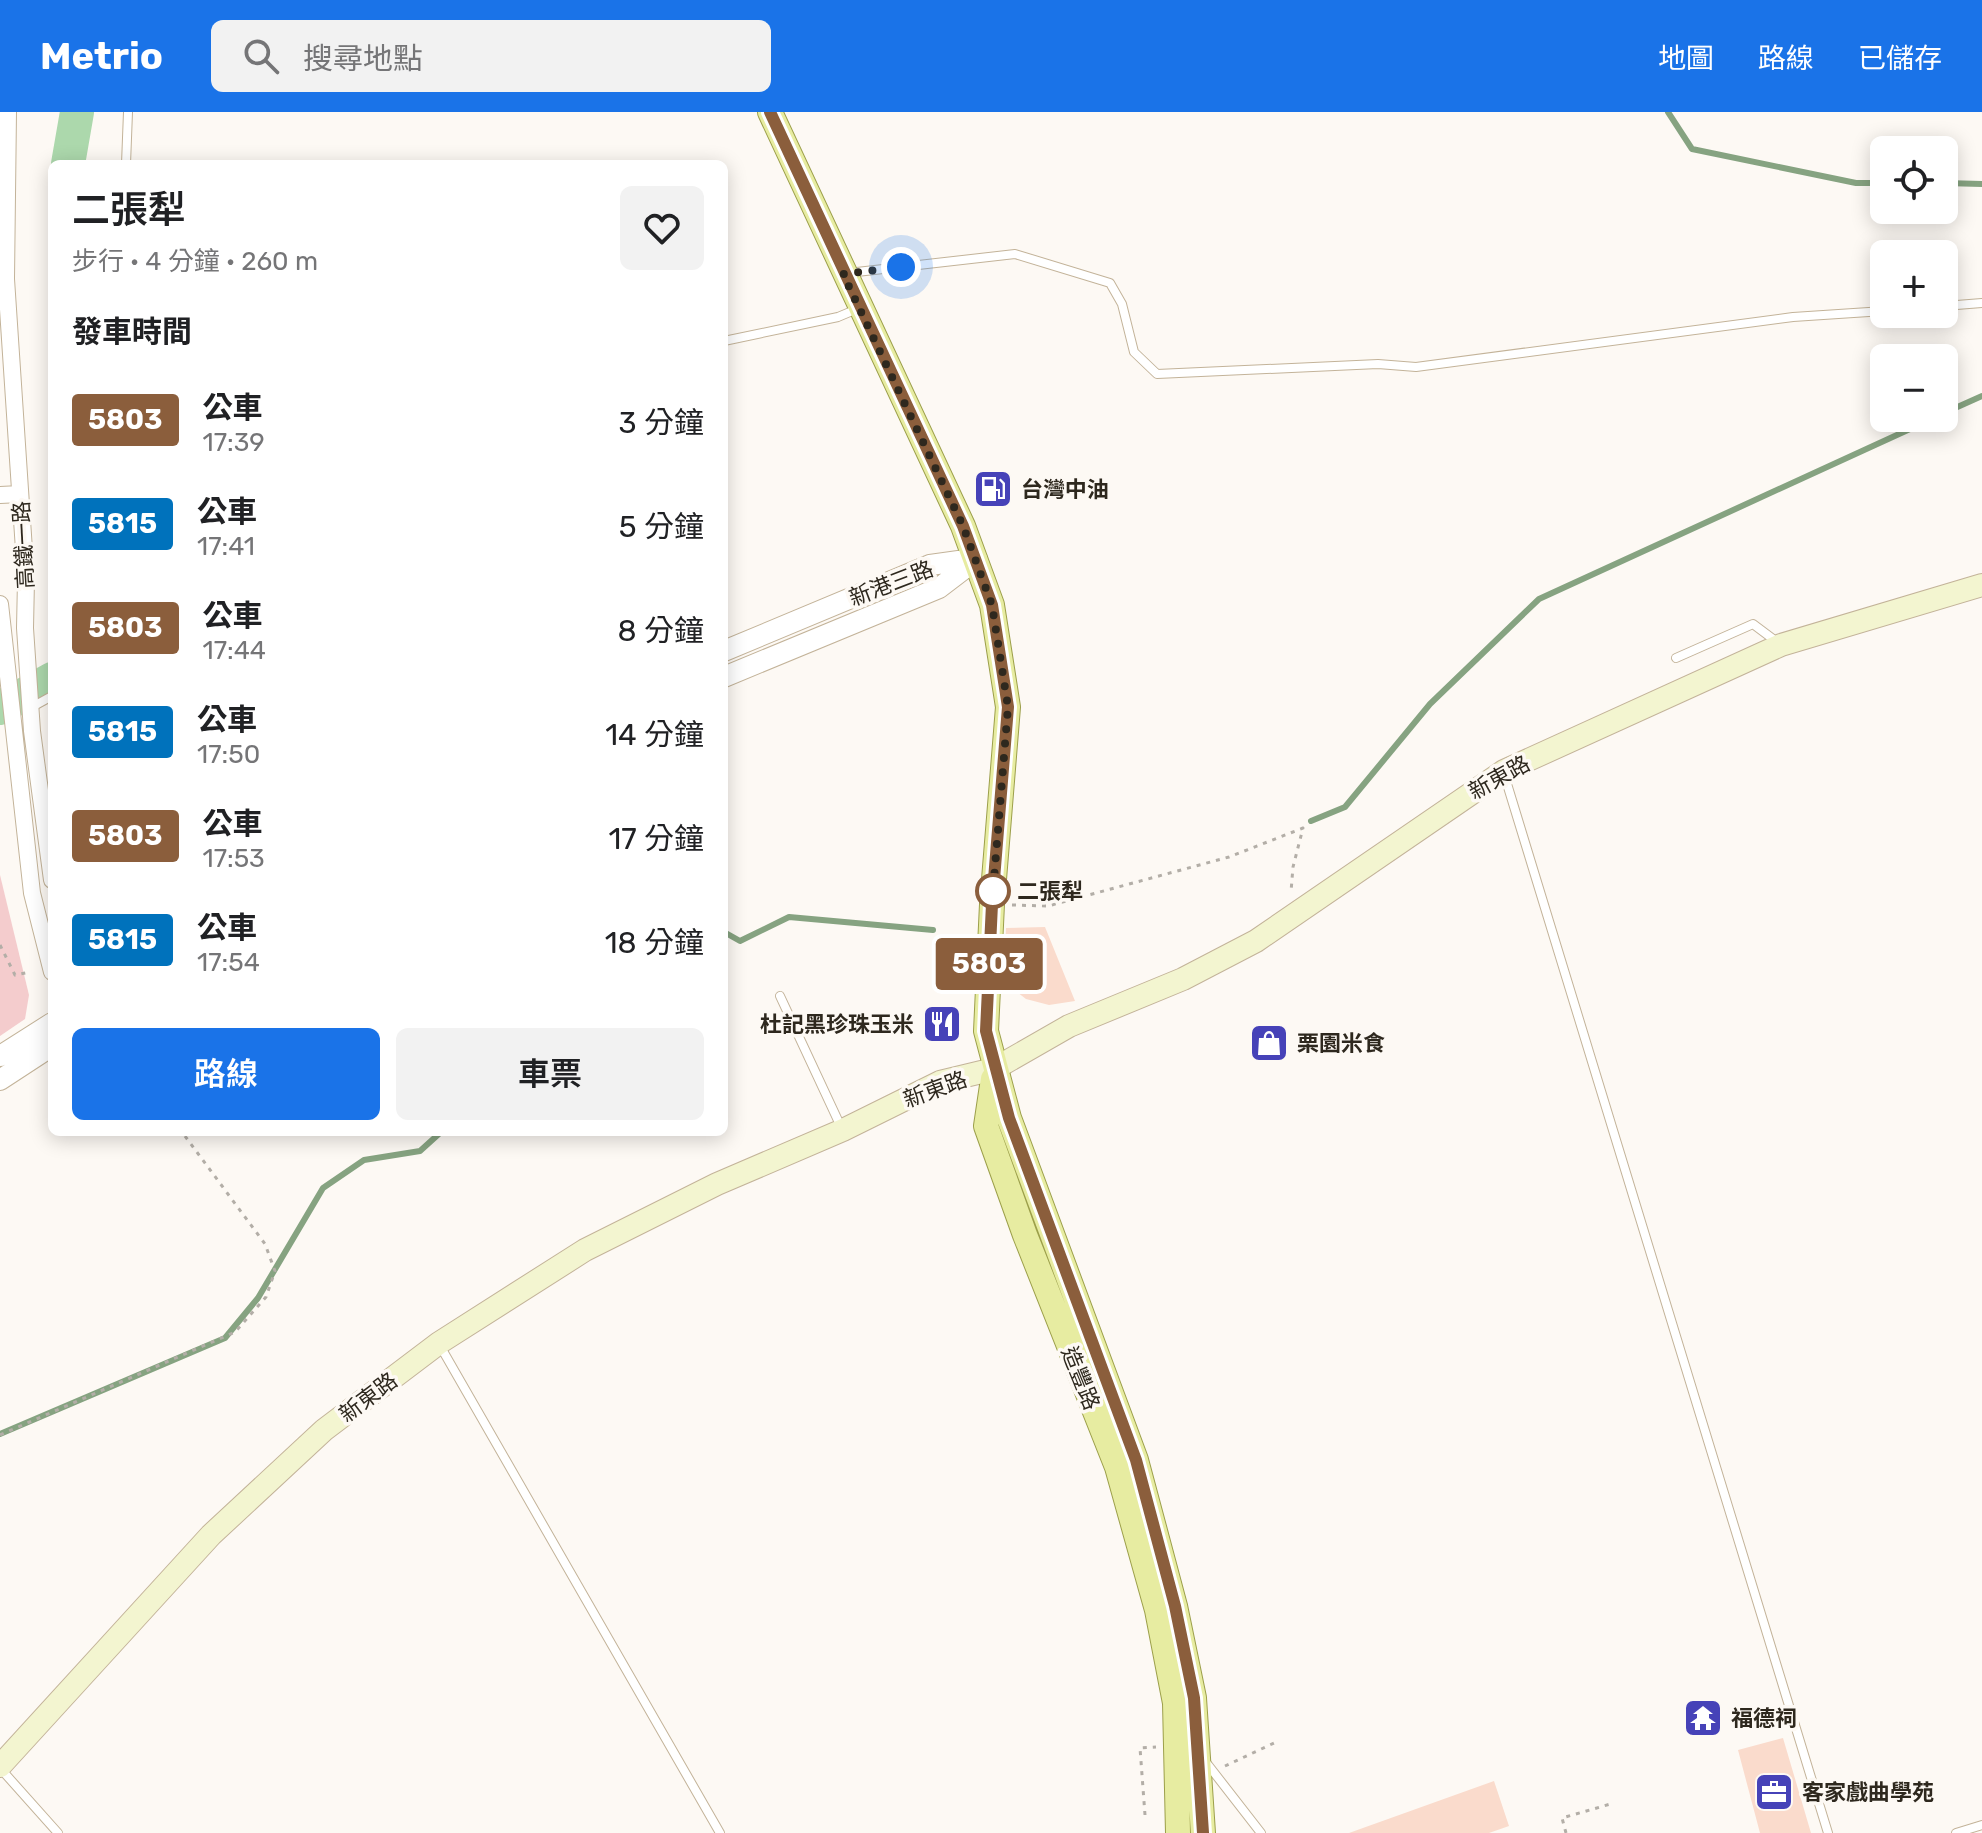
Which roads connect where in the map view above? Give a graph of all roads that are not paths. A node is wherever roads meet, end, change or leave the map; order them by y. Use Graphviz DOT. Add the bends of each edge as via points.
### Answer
graph roads {
  1 [pos="8,112"];
  2 [pos="128,112"];
  3 [pos="770,112"];
  4 [pos="126,160"];
  5 [pos="843,274"];
  6 [pos="1982,303"];
  7 [pos="1958,305"];
  8 [pos="862,307"];
  9 [pos="1870,312"];
  10 [pos="728,340"];
  11 [pos="20,494"];
  12 [pos="0,495"];
  13 [pos="977,559"];
  14 [pos="1982,585"];
  15 [pos="0,604"];
  16 [pos="1781,645"];
  17 [pos="728,649"];
  18 [pos="1676,658"];
  19 [pos="728,675"];
  20 [pos="48,698"];
  21 [pos="30,708"];
  22 [pos="1504,771"];
  23 [pos="48,850"];
  24 [pos="48,956"];
  25 [pos="780,996"];
  26 [pos="48,1026"];
  27 [pos="48,1049"];
  28 [pos="0,1056"];
  29 [pos="994,1069"];
  30 [pos="0,1080"];
  31 [pos="843,1130"];
  32 [pos="439,1343"];
  33 [pos="0,1767"];
  34 [pos="1194,1769"];
  35 [pos="1982,1825"];
  36 [pos="58,1833"];
  37 [pos="720,1833"];
  38 [pos="1178,1833"];
  39 [pos="1203,1833"];
  40 [pos="1261,1833"];
  41 [pos="1828,1833"];
  42 [pos="1956,1833"];
  1 -- 11 [label="street, 高鐵一路" via="6,279"];
  2 -- 4 [label="lane"];
  3 -- 5 [label="main road, 造豐路"];
  5 -- 8 [label="main road, 造豐路"];
  5 -- 9 [label="lane" via="1015,254 1110,283 1122,304 1134,352 1157,374 1378,364 1416,367 1793,317"];
  6 -- 7 [label="lane"];
  8 -- 10 [label="lane"];
  8 -- 13 [label="main road, 造豐路"];
  11 -- 12 [label="street"];
  11 -- 21 [label="street, 高鐵一路"];
  13 -- 17 [label="street, 新港三路" via="930,565"];
  13 -- 19 [label="street, 新港三路" via="939,588"];
  13 -- 29 [label="main road, 造豐路" via="992,605 1008,707 986,1031"];
  14 -- 16 [label="main road, 新東路"];
  15 -- 24 [label="street, 高鐵一路" via="32,893"];
  16 -- 18 [label="lane" via="1753,624"];
  16 -- 22 [label="main road, 新東路"];
  20 -- 21 [label="lane"];
  21 -- 23 [label="street, 高鐵一路"];
  22 -- 29 [label="main road, 新東路" via="1289,919 1183,979 1069,1026"];
  22 -- 41 [label="lane"];
  25 -- 31 [label="lane"];
  26 -- 28 [label="street"];
  27 -- 30 [label="street"];
  29 -- 31 [label="main road, 新東路" via="940,1082"];
  29 -- 34 [label="main road, 造豐路" via="986,1126 1117,1467"];
  31 -- 32 [label="main road, 新東路" via="717,1184 585,1250"];
  32 -- 33 [label="main road, 新東路" via="324,1430 211,1535"];
  32 -- 37 [label="lane"];
  33 -- 36 [label="lane"];
  34 -- 38 [label="main road"];
  34 -- 39 [label="main road"];
  34 -- 40 [label="lane"];
  35 -- 42 [label="lane"];
}
